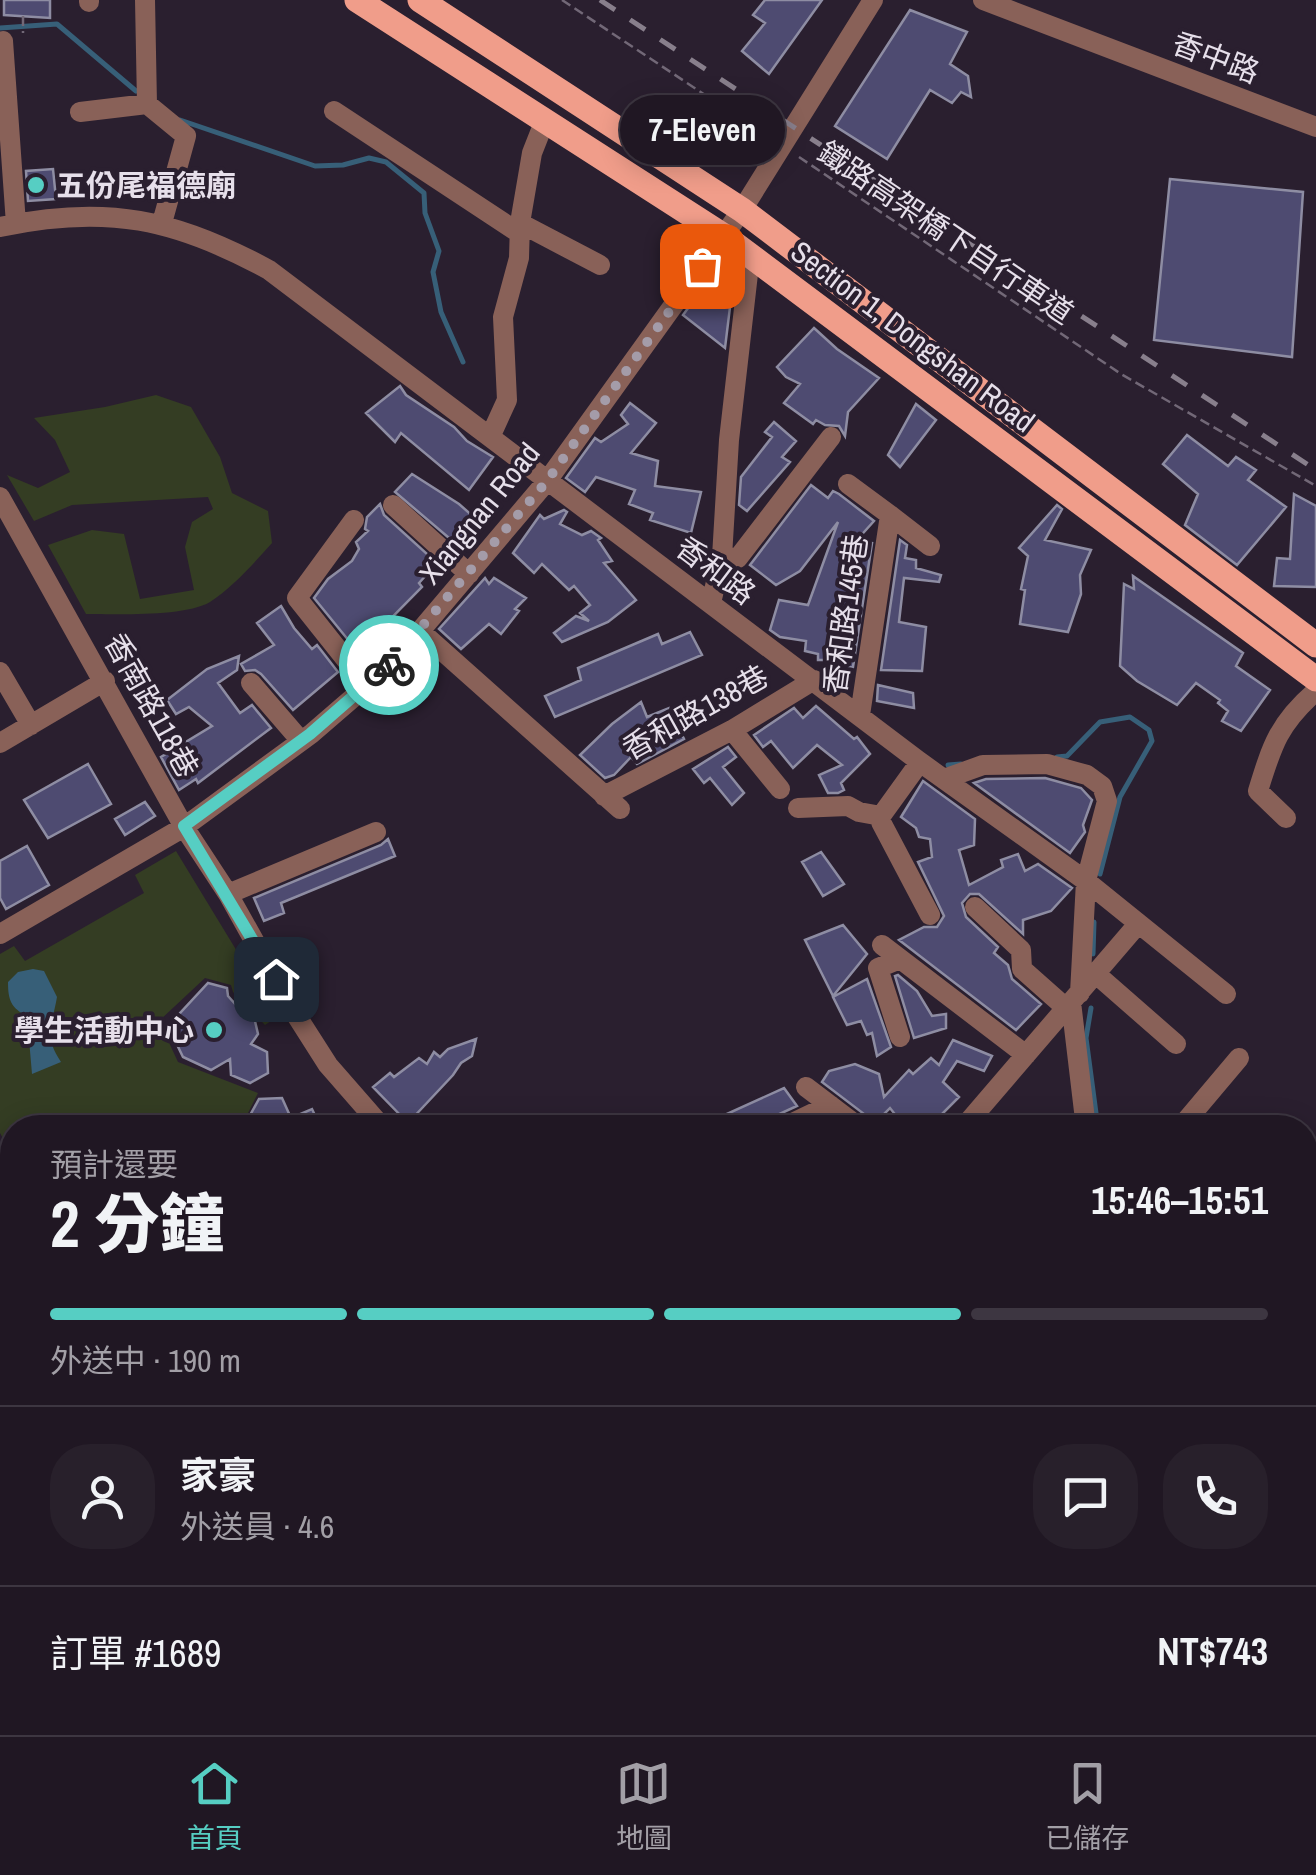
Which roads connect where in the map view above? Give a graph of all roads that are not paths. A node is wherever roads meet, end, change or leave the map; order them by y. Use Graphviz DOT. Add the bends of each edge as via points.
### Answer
graph roads {
  1 [pos="145,0"];
  2 [pos="356,0"];
  3 [pos="420,0"];
  4 [pos="873,0"];
  5 [pos="982,0"];
  6 [pos="0,42"];
  7 [pos="148,104"];
  8 [pos="4,108"];
  9 [pos="334,111"];
  10 [pos="80,112"];
  11 [pos="545,120"];
  12 [pos="1316,127"];
  13 [pos="742,210"];
  14 [pos="162,223"];
  15 [pos="8,225"];
  16 [pos="520,228"];
  17 [pos="724,236"];
  18 [pos="750,256"];
  19 [pos="600,265"];
  20 [pos="490,435"];
  21 [pos="831,437"];
  22 [pos="547,481"];
  23 [pos="848,484"];
  24 [pos="0,497"];
  25 [pos="394,506"];
  26 [pos="890,515"];
  27 [pos="354,520"];
  28 [pos="930,546"];
  29 [pos="722,558"];
  30 [pos="469,574"];
  31 [pos="711,603"];
  32 [pos="420,631"];
  33 [pos="1316,645"];
  34 [pos="0,672"];
  35 [pos="1316,679"];
  36 [pos="814,680"];
  37 [pos="105,681"];
  38 [pos="251,683"];
  39 [pos="367,686"];
  40 [pos="1316,691"];
  41 [pos="860,715"];
  42 [pos="31,724"];
  43 [pos="732,730"];
  44 [pos="302,741"];
  45 [pos="0,743"];
  46 [pos="920,762"];
  47 [pos="944,779"];
  48 [pos="780,789"];
  49 [pos="798,808"];
  50 [pos="881,816"];
  51 [pos="1286,818"];
  52 [pos="184,826"];
  53 [pos="376,832"];
  54 [pos="1094,888"];
  55 [pos="228,894"];
  56 [pos="975,907"];
  57 [pos="930,915"];
  58 [pos="1138,924"];
  59 [pos="0,934"];
  60 [pos="882,945"];
  61 [pos="900,959"];
  62 [pos="1096,974"];
  63 [pos="1226,994"];
  64 [pos="1072,1001"];
  65 [pos="900,1037"];
  66 [pos="1176,1044"];
  67 [pos="1026,1055"];
  68 [pos="1239,1058"];
  69 [pos="806,1086"];
  70 [pos="830,1104"];
  71 [pos="372,1115"];
  72 [pos="808,1115"];
  73 [pos="844,1115"];
  74 [pos="973,1115"];
  75 [pos="1085,1115"];
  76 [pos="1191,1115"];
  1 -- 7 [label="street"];
  2 -- 11 [label="main road, Section 1, Dongshan Road"];
  3 -- 13 [label="main road, Section 1, Dongshan Road"];
  4 -- 13 [label="street, Xiangnan Road"];
  5 -- 12 [label="street, 香中路"];
  6 -- 8 [label="street"];
  7 -- 10 [label="street"];
  7 -- 14 [label="street" via="186,136"];
  8 -- 15 [label="street"];
  9 -- 16 [label="street"];
  11 -- 16 [label="street" via="532,153"];
  11 -- 17 [label="main road, Section 1, Dongshan Road"];
  13 -- 17 [label="street, Xiangnan Road"];
  13 -- 33 [label="main road, Section 1, Dongshan Road"];
  14 -- 15 [label="street, 香和路" via="66,215"];
  14 -- 20 [label="street, 香和路" via="220,243 269,270"];
  16 -- 19 [label="street"];
  16 -- 20 [label="street" via="503,318 508,400"];
  17 -- 18 [label="main road, Section 1, Dongshan Road"];
  17 -- 22 [label="street, Xiangnan Road"];
  18 -- 29 [label="street"];
  18 -- 35 [label="main road, Section 1, Dongshan Road"];
  20 -- 22 [label="street, 香和路"];
  21 -- 29 [label="street" via="738,558"];
  22 -- 30 [label="street, Xiangnan Road"];
  22 -- 31 [label="street, 香和路"];
  23 -- 26 [label="street, 香和路145巷"];
  24 -- 37 [label="street, 香南路118巷"];
  25 -- 30 [label="street"];
  26 -- 28 [label="street"];
  26 -- 41 [label="street, 香和路145巷"];
  27 -- 39 [label="street" via="297,598"];
  29 -- 31 [label="street"];
  30 -- 32 [label="street, Xiangnan Road"];
  31 -- 36 [label="street, 香和路"];
  32 -- 39 [label="street, Xiangnan Road"];
  32 -- 43 [label="street, 香和路138巷" via="612,803"];
  34 -- 42 [label="street"];
  36 -- 41 [label="street, 香和路"];
  36 -- 43 [label="street, 香和路138巷"];
  37 -- 42 [label="street"];
  37 -- 52 [label="street, 香南路118巷"];
  38 -- 44 [label="street"];
  39 -- 44 [label="street, Xiangnan Road"];
  40 -- 51 [label="street" via="1273,742 1258,790"];
  41 -- 46 [label="street, 香和路"];
  42 -- 45 [label="street"];
  43 -- 48 [label="street"];
  44 -- 52 [label="street, Xiangnan Road"];
  46 -- 47 [label="street, 香和路"];
  46 -- 50 [label="street"];
  47 -- 54 [label="street, 香和路"];
  47 -- 54 [label="street" via="983,765 1047,764 1088,775 1107,801"];
  49 -- 50 [label="street" via="848,806"];
  50 -- 57 [label="street"];
  52 -- 55 [label="street"];
  52 -- 59 [label="street, Xiangnan Road"];
  53 -- 55 [label="street"];
  54 -- 58 [label="street, 香和路"];
  54 -- 64 [label="street"];
  55 -- 71 [label="street" via="328,1065"];
  56 -- 64 [label="street" via="1021,950 1022,969"];
  58 -- 62 [label="street"];
  58 -- 63 [label="street, 香和路"];
  60 -- 61 [label="street"];
  61 -- 65 [label="street" via="878,968"];
  61 -- 67 [label="street"];
  62 -- 64 [label="street"];
  62 -- 66 [label="street"];
  64 -- 67 [label="street"];
  64 -- 75 [label="street"];
  67 -- 74 [label="street"];
  68 -- 76 [label="street"];
  69 -- 70 [label="street"];
  70 -- 72 [label="street"];
  70 -- 73 [label="street"];
}
